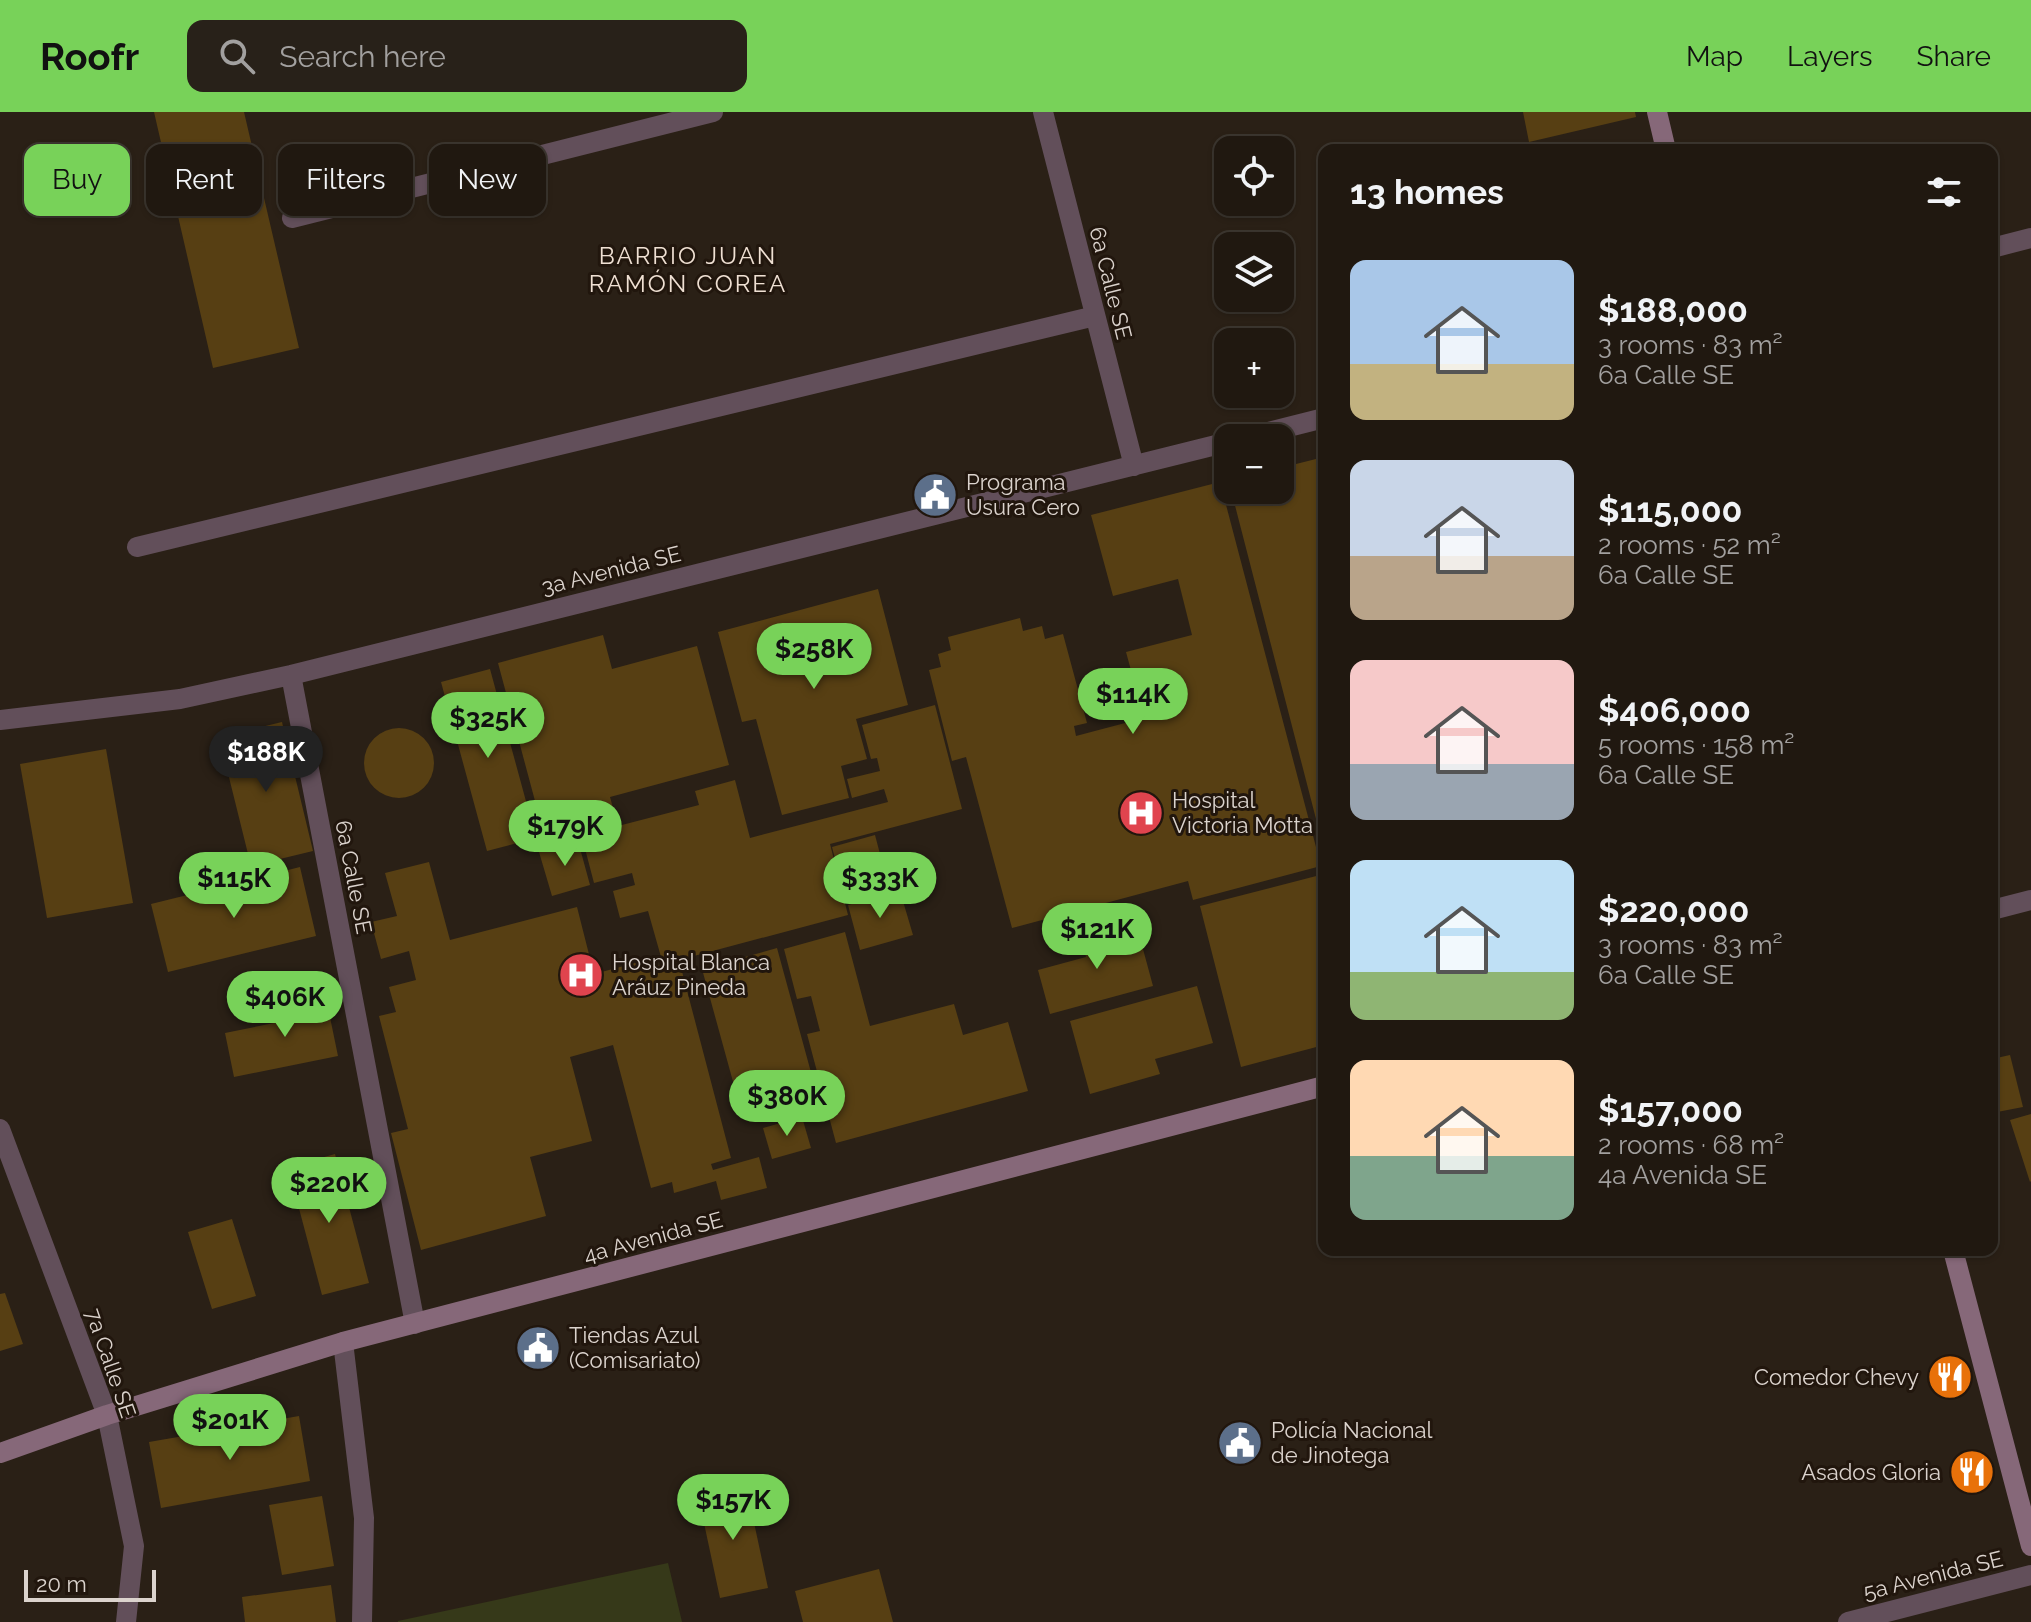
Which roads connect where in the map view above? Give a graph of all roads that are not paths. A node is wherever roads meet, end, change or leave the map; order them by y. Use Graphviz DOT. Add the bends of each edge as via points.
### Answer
graph roads {
  1 [pos="713,112"];
  2 [pos="1043,112"];
  3 [pos="1657,112"];
  4 [pos="1665,144"];
  5 [pos="292,218"];
  6 [pos="2031,238"];
  7 [pos="1998,246"];
  8 [pos="1095,316"];
  9 [pos="1318,420"];
  10 [pos="1294,426"];
  11 [pos="1214,446"];
  12 [pos="1134,466"];
  13 [pos="137,547"];
  14 [pos="291,675"];
  15 [pos="0,720"];
  16 [pos="2031,900"];
  17 [pos="1998,908"];
  18 [pos="1318,1088"];
  19 [pos="0,1129"];
  20 [pos="1955,1256"];
  21 [pos="415,1324"];
  22 [pos="343,1342"];
  23 [pos="107,1415"];
  24 [pos="0,1453"];
  25 [pos="2031,1546"];
  26 [pos="2031,1575"];
  27 [pos="126,1622"];
  28 [pos="362,1622"];
  29 [pos="1848,1622"];
  1 -- 5 [label="street"];
  2 -- 8 [label="street, 6a Calle SE"];
  3 -- 4 [label="street"];
  6 -- 7 [label="street"];
  8 -- 12 [label="street, 6a Calle SE"];
  8 -- 13 [label="street"];
  9 -- 10 [label="street"];
  11 -- 12 [label="street, 3a Avenida SE"];
  12 -- 14 [label="street, 3a Avenida SE"];
  14 -- 15 [label="street, 3a Avenida SE" via="180,699"];
  14 -- 21 [label="street, 6a Calle SE"];
  16 -- 17 [label="street"];
  18 -- 21 [label="street, 4a Avenida SE"];
  19 -- 23 [label="street, 7a Calle SE"];
  20 -- 25 [label="street"];
  21 -- 22 [label="street, 4a Avenida SE"];
  22 -- 23 [label="street, 4a Avenida SE"];
  22 -- 28 [label="street" via="364,1518"];
  23 -- 24 [label="street, 4a Avenida SE"];
  23 -- 27 [label="street, 7a Calle SE" via="134,1546"];
  26 -- 29 [label="street, 5a Avenida SE"];
}
